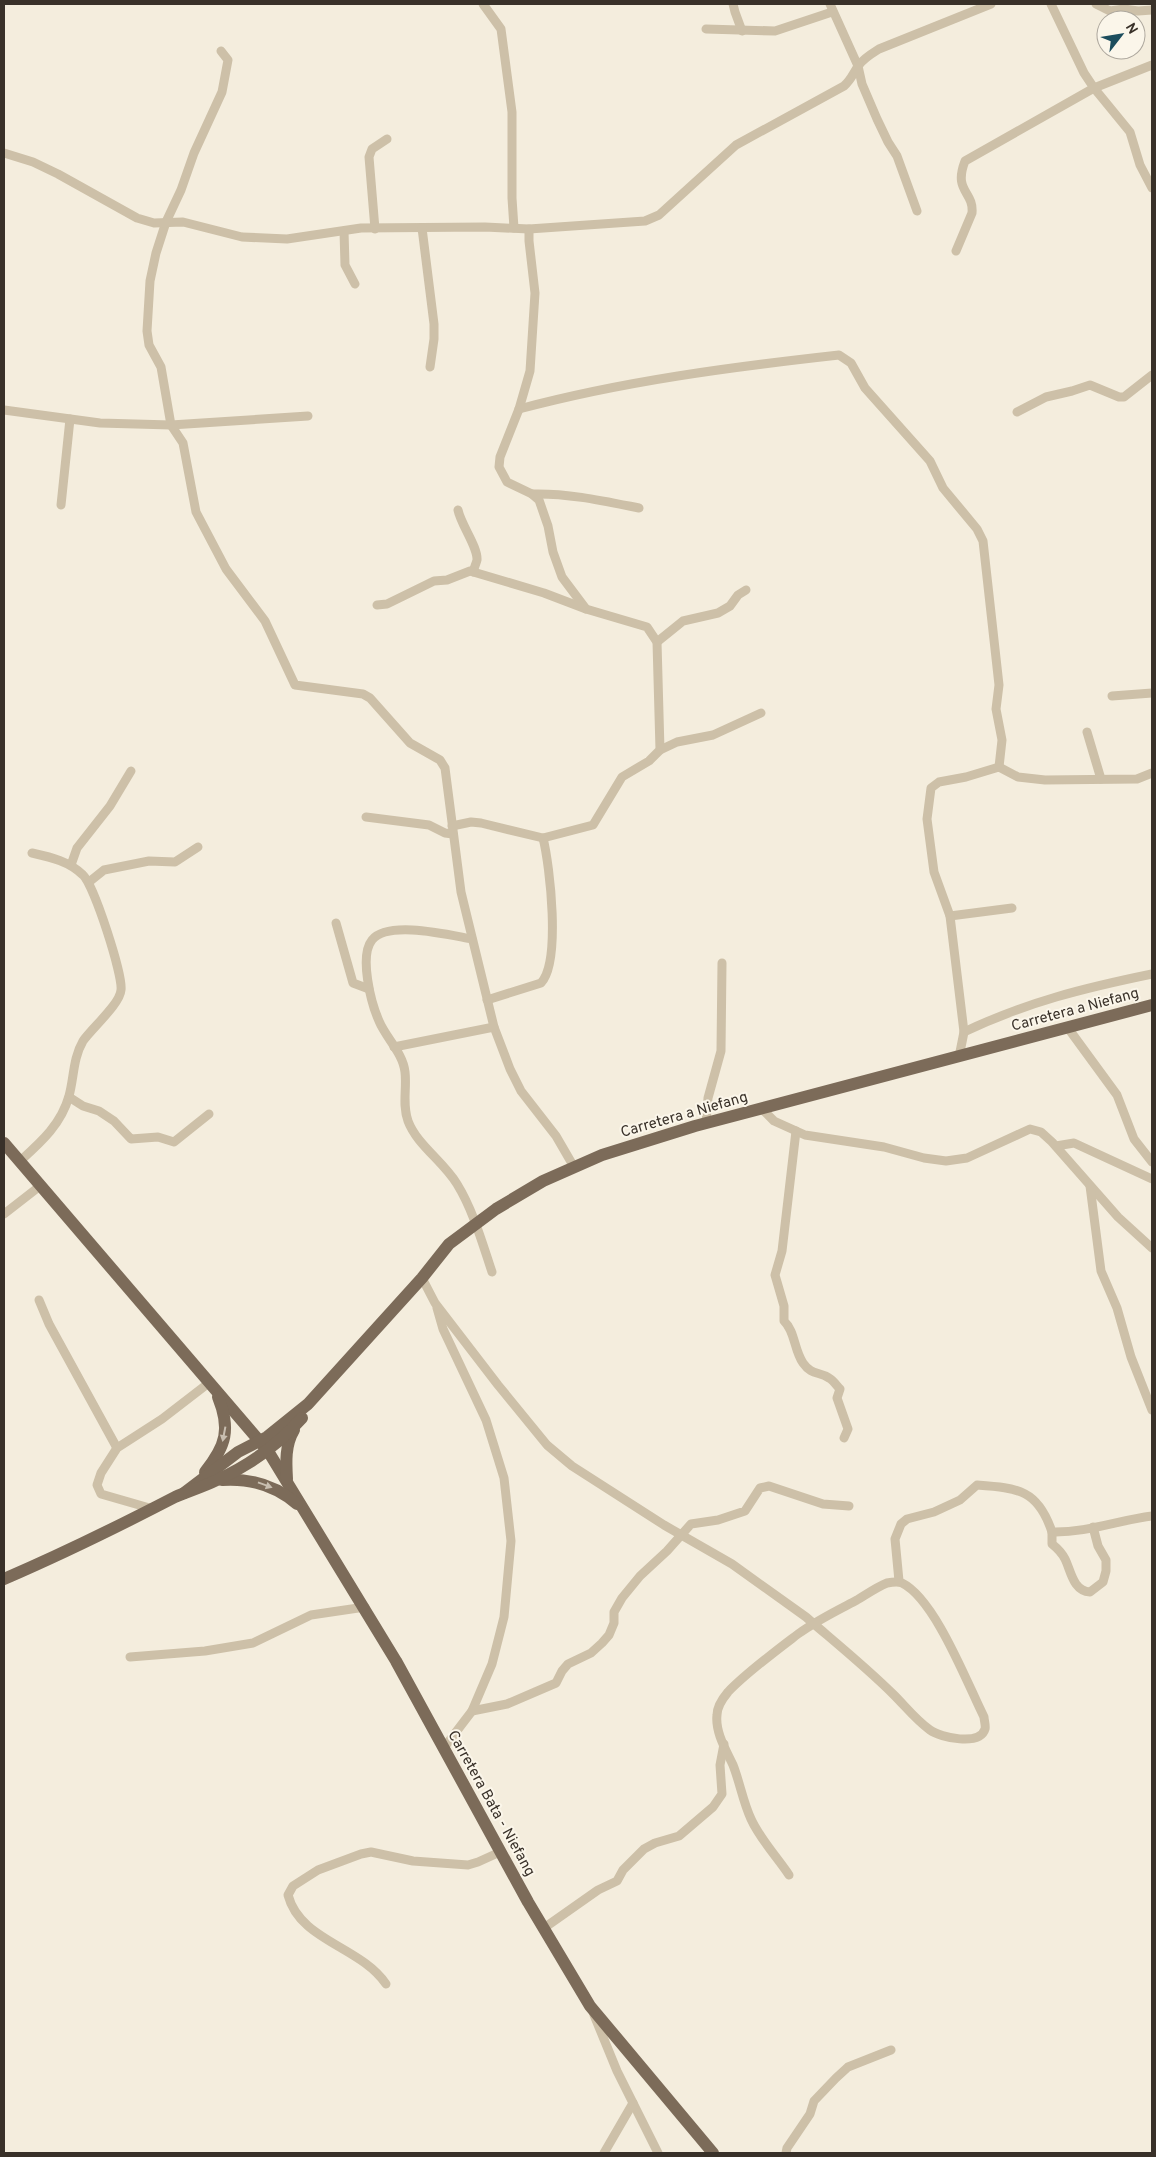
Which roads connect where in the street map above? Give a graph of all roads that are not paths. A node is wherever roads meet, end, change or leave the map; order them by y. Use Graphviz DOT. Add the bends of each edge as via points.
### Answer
graph roads {
  1 [pos="483,4"];
  2 [pos="734,4"];
  3 [pos="991,4"];
  4 [pos="1051,4"];
  5 [pos="1096,4"];
  6 [pos="831,8"];
  7 [pos="1152,10"];
  8 [pos="706,29"];
  9 [pos="742,31"];
  10 [pos="221,51"];
  11 [pos="1152,65"];
  12 [pos="858,66"];
  13 [pos="1094,88"];
  14 [pos="387,139"];
  15 [pos="4,153"];
  16 [pos="1152,188"];
  17 [pos="917,211"];
  18 [pos="166,222"];
  19 [pos="422,228"];
  20 [pos="514,228"];
  21 [pos="375,229"];
  22 [pos="529,229"];
  23 [pos="344,230"];
  24 [pos="956,251"];
  25 [pos="355,284"];
  26 [pos="430,367"];
  27 [pos="1152,374"];
  28 [pos="519,409"];
  29 [pos="4,410"];
  30 [pos="1017,412"];
  31 [pos="308,416"];
  32 [pos="70,419"];
  33 [pos="171,425"];
  34 [pos="532,494"];
  35 [pos="60,505"];
  36 [pos="639,508"];
  37 [pos="458,510"];
  38 [pos="473,572"];
  39 [pos="746,590"];
  40 [pos="377,605"];
  41 [pos="586,609"];
  42 [pos="658,642"];
  43 [pos="1152,693"];
  44 [pos="1112,696"];
  45 [pos="761,713"];
  46 [pos="1087,732"];
  47 [pos="660,750"];
  48 [pos="999,767"];
  49 [pos="131,771"];
  50 [pos="1152,773"];
  51 [pos="1101,779"];
  52 [pos="366,817"];
  53 [pos="453,830"];
  54 [pos="543,838"];
  55 [pos="198,847"];
  56 [pos="32,853"];
  57 [pos="71,865"];
  58 [pos="90,882"];
  59 [pos="1012,908"];
  60 [pos="950,916"];
  61 [pos="336,923"];
  62 [pos="472,939"];
  63 [pos="722,963"];
  64 [pos="1152,974"];
  65 [pos="369,989"];
  66 [pos="487,1000"];
  67 [pos="1152,1005"];
  68 [pos="494,1027"];
  69 [pos="1068,1028"];
  70 [pos="964,1032"];
  71 [pos="394,1047"];
  72 [pos="960,1057"];
  73 [pos="69,1098"];
  74 [pos="762,1109"];
  75 [pos="209,1114"];
  76 [pos="706,1123"];
  77 [pos="796,1131"];
  78 [pos="1056,1146"];
  79 [pos="5,1148"];
  80 [pos="18,1162"];
  81 [pos="1152,1162"];
  82 [pos="574,1167"];
  83 [pos="1152,1179"];
  84 [pos="40,1186"];
  85 [pos="1090,1186"];
  86 [pos="4,1214"];
  87 [pos="476,1223"];
  88 [pos="1152,1248"];
  89 [pos="492,1272"];
  90 [pos="422,1278"];
  91 [pos="39,1300"];
  92 [pos="435,1303"];
  93 [pos="212,1385"];
  94 [pos="308,1404"];
  95 [pos="1152,1410"];
  96 [pos="302,1418"];
  97 [pos="247,1425"];
  98 [pos="278,1429"];
  99 [pos="844,1438"];
  100 [pos="264,1446"];
  101 [pos="117,1448"];
  102 [pos="217,1480"];
  103 [pos="287,1480"];
  104 [pos="196,1484"];
  105 [pos="184,1493"];
  106 [pos="849,1506"];
  107 [pos="153,1509"];
  108 [pos="308,1514"];
  109 [pos="1152,1516"];
  110 [pos="1094,1527"];
  111 [pos="1052,1532"];
  112 [pos="681,1535"];
  113 [pos="4,1579"];
  114 [pos="899,1581"];
  115 [pos="365,1607"];
  116 [pos="814,1624"];
  117 [pos="130,1657"];
  118 [pos="472,1711"];
  119 [pos="724,1744"];
  120 [pos="443,1749"];
  121 [pos="500,1852"];
  122 [pos="789,1875"];
  123 [pos="544,1928"];
  124 [pos="386,1984"];
  125 [pos="590,2006"];
  126 [pos="891,2050"];
  127 [pos="633,2103"];
  128 [pos="604,2153"];
  129 [pos="658,2153"];
  130 [pos="714,2153"];
  131 [pos="786,2153"];
  1 -- 20 [label="street" via="501,29 512,112"];
  2 -- 9 [label="street"];
  3 -- 12 [label="street" via="878,49"];
  4 -- 13 [label="street"];
  5 -- 7 [label="street" via="1110,11 1124,8"];
  6 -- 9 [label="street" via="775,31"];
  6 -- 12 [label="street"];
  8 -- 9 [label="street"];
  10 -- 18 [label="street" via="228,60 222,92"];
  11 -- 13 [label="street"];
  12 -- 17 [label="street" via="862,84 888,142 898,156"];
  12 -- 22 [label="street" via="852,79 844,86 736,144 652,219"];
  13 -- 16 [label="street" via="1130,132 1140,165"];
  13 -- 24 [label="street" via="965,161 960,183 973,206"];
  14 -- 21 [label="street" via="372,149 369,157"];
  15 -- 18 [label="street" via="58,174 137,218 154,223"];
  18 -- 23 [label="street" via="183,222 242,237 287,239"];
  18 -- 33 [label="street" via="150,281 147,331 149,344 161,367"];
  19 -- 20 [label="street"];
  19 -- 21 [label="street"];
  19 -- 26 [label="street" via="434,324"];
  20 -- 22 [label="street"];
  21 -- 23 [label="street"];
  22 -- 28 [label="street" via="534,313 530,371"];
  23 -- 25 [label="street" via="345,265"];
  27 -- 30 [label="street" via="1124,397 1090,384 1046,397"];
  28 -- 34 [label="street" via="499,467 508,482"];
  28 -- 48 [label="street" via="614,387 742,366 839,355 851,363 865,388 930,461 943,488 983,541 998,676 996,709 1002,740"];
  29 -- 32 [label="street"];
  31 -- 33 [label="street"];
  32 -- 33 [label="street"];
  32 -- 35 [label="street"];
  33 -- 53 [label="street" via="183,443 196,512 226,569 265,621 295,684 363,694 410,742 440,760"];
  34 -- 36 [label="street" via="596,499"];
  34 -- 41 [label="street" via="543,510 552,552 562,577"];
  37 -- 38 [label="street" via="477,559"];
  38 -- 40 [label="street" via="434,581 387,604"];
  38 -- 41 [label="street"];
  39 -- 42 [label="street" via="730,606 718,613 683,621"];
  41 -- 42 [label="street" via="647,627"];
  42 -- 47 [label="street"];
  43 -- 44 [label="street"];
  45 -- 47 [label="street" via="713,735 677,742"];
  46 -- 51 [label="street"];
  47 -- 54 [label="street" via="649,761 622,777 592,825"];
  48 -- 51 [label="street" via="1018,777"];
  48 -- 60 [label="street" via="966,778 939,782 931,788 927,819 931,856"];
  49 -- 57 [label="street" via="110,806 77,848"];
  50 -- 51 [label="street" via="1137,779"];
  52 -- 53 [label="street" via="429,825 445,833"];
  53 -- 54 [label="street" via="471,822"];
  53 -- 62 [label="street" via="461,892"];
  54 -- 66 [label="street" via="550,874 552,948 549,966 541,984"];
  55 -- 58 [label="street" via="175,862 149,861 104,870"];
  56 -- 57 [label="street"];
  57 -- 58 [label="street"];
  58 -- 73 [label="street" via="122,989 118,999 80,1046"];
  59 -- 60 [label="street"];
  60 -- 70 [label="street"];
  61 -- 65 [label="street" via="353,984"];
  62 -- 65 [label="street" via="405,930 380,934 371,941 366,957"];
  62 -- 66 [label="street"];
  63 -- 76 [label="street" via="721,1051 708,1098"];
  64 -- 70 [label="street" via="1082,988 1029,1004"];
  65 -- 71 [label="street" via="379,1021"];
  66 -- 68 [label="street"];
  67 -- 69 [label="main road, Carretera a Niefang"];
  68 -- 71 [label="street"];
  68 -- 82 [label="street" via="521,1091 556,1136"];
  69 -- 72 [label="main road, Carretera a Niefang"];
  69 -- 81 [label="street" via="1117,1095 1134,1139"];
  70 -- 72 [label="street"];
  71 -- 87 [label="street" via="405,1071 404,1105 408,1121 417,1137 458,1185"];
  72 -- 74 [label="main road, Carretera a Niefang"];
  73 -- 75 [label="street" via="99,1111 131,1139 158,1137 174,1142"];
  73 -- 80 [label="street" via="52,1131"];
  74 -- 76 [label="main road, Carretera a Niefang"];
  74 -- 77 [label="street" via="774,1121"];
  76 -- 82 [label="main road, Carretera a Niefang" via="644,1141"];
  77 -- 78 [label="street" via="946,1161 967,1158 1030,1129 1040,1132"];
  77 -- 99 [label="street" via="782,1251 776,1275 784,1306 784,1321 790,1327 796,1350 813,1374 830,1378 840,1389 837,1398 848,1429"];
  78 -- 83 [label="street" via="1074,1143"];
  78 -- 85 [label="street"];
  79 -- 80 [label="main road, Carretera Bata - Niefang"];
  80 -- 84 [label="main road, Carretera Bata - Niefang"];
  82 -- 87 [label="main road, Carretera a Niefang"];
  84 -- 86 [label="street"];
  84 -- 93 [label="main road, Carretera Bata - Niefang"];
  85 -- 88 [label="street"];
  85 -- 95 [label="street" via="1101,1271"];
  87 -- 89 [label="street"];
  87 -- 90 [label="main road, Carretera a Niefang" via="449,1244"];
  90 -- 92 [label="street"];
  90 -- 94 [label="main road, Carretera a Niefang"];
  91 -- 101 [label="street"];
  92 -- 112 [label="street" via="547,1445 572,1466"];
  92 -- 118 [label="street" via="443,1330 486,1420 504,1478 511,1541 504,1617 492,1664"];
  93 -- 97 [label="main road, Carretera Bata - Niefang"];
  93 -- 101 [label="street"];
  93 -- 104 [label="main road, one-way" via="226,1414 226,1429 221,1447"];
  94 -- 96 [label="main road"];
  94 -- 98 [label="main road"];
  96 -- 100 [label="main road" via="283,1439"];
  96 -- 103 [label="main road" via="290,1437"];
  97 -- 98 [label="main road" via="257,1431"];
  97 -- 100 [label="main road, Carretera Bata - Niefang"];
  98 -- 100 [label="main road"];
  100 -- 102 [label="main road"];
  100 -- 103 [label="main road, Carretera Bata - Niefang"];
  100 -- 104 [label="main road" via="238,1452"];
  101 -- 107 [label="street" via="97,1485 102,1494"];
  102 -- 105 [label="main road"];
  102 -- 108 [label="main road, one-way" via="240,1479 262,1483 286,1494"];
  103 -- 108 [label="main road, Carretera Bata - Niefang"];
  104 -- 105 [label="main road"];
  105 -- 107 [label="main road"];
  106 -- 112 [label="street" via="823,1504 768,1486 760,1488 745,1510 718,1520 691,1524"];
  107 -- 113 [label="main road"];
  108 -- 115 [label="main road, Carretera Bata - Niefang"];
  109 -- 110 [label="street"];
  110 -- 111 [label="street" via="1076,1532"];
  110 -- 111 [label="street" via="1098,1546 1106,1560 1106,1571 1103,1582 1090,1592 1085,1592 1073,1580 1065,1559 1052,1544"];
  111 -- 114 [label="street" via="1045,1512 1035,1498 1002,1487 978,1485 960,1500 901,1524 895,1539"];
  112 -- 116 [label="street" via="732,1564"];
  112 -- 118 [label="street" via="622,1598 614,1612 609,1635 591,1653 568,1664 556,1684 507,1704"];
  114 -- 116 [label="street" via="887,1584"];
  114 -- 116 [label="street" via="914,1591 943,1633 984,1717 985,1728 980,1736 973,1739 944,1737 931,1731"];
  115 -- 117 [label="street" via="311,1615 253,1643 205,1651"];
  115 -- 120 [label="main road, Carretera Bata - Niefang"];
  116 -- 119 [label="street" via="728,1693 720,1703 716,1726"];
  118 -- 120 [label="street"];
  119 -- 122 [label="street" via="752,1821"];
  119 -- 123 [label="street" via="720,1765 722,1794 713,1807 678,1836 644,1849 623,1870 617,1881 598,1890"];
  120 -- 121 [label="main road, Carretera Bata - Niefang"];
  121 -- 123 [label="main road, Carretera Bata - Niefang"];
  121 -- 124 [label="street" via="468,1864 413,1861 371,1852 318,1870 293,1886 288,1895 291,1905 306,1926 368,1964"];
  123 -- 125 [label="main road, Carretera Bata - Niefang"];
  125 -- 127 [label="street"];
  125 -- 130 [label="main road, Carretera Bata - Niefang"];
  126 -- 131 [label="street" via="848,2067 836,2078 814,2101 810,2114"];
  127 -- 128 [label="street"];
  127 -- 129 [label="street"];
}
